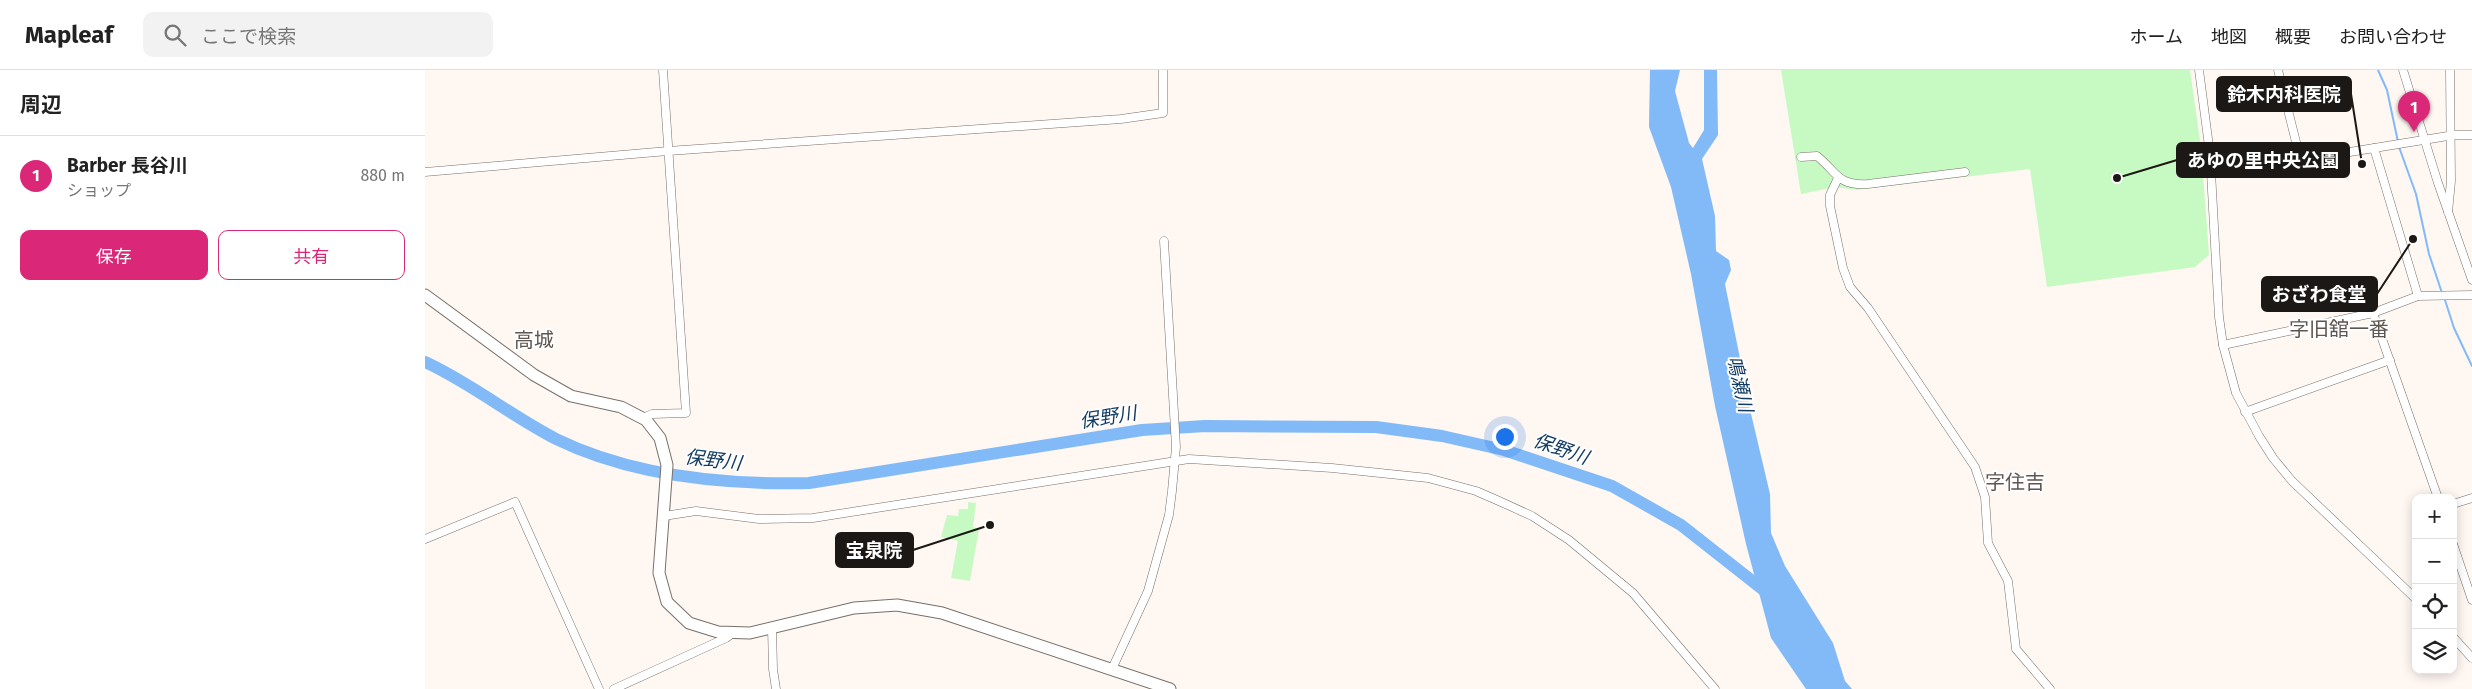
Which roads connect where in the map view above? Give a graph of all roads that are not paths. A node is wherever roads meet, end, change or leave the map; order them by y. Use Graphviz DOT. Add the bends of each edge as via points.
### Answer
graph roads {
  1 [pos="663,70"];
  2 [pos="1163,70"];
  3 [pos="2199,70"];
  4 [pos="2278,70"];
  5 [pos="2403,70"];
  6 [pos="2449,70"];
  7 [pos="2472,135"];
  8 [pos="2449,136"];
  9 [pos="2424,140"];
  10 [pos="2374,148"];
  11 [pos="668,151"];
  12 [pos="1801,157"];
  13 [pos="425,172"];
  14 [pos="1965,172"];
  15 [pos="1838,178"];
  16 [pos="2448,212"];
  17 [pos="1164,241"];
  18 [pos="2472,280"];
  19 [pos="425,295"];
  20 [pos="2472,295"];
  21 [pos="2418,296"];
  22 [pos="2373,313"];
  23 [pos="2223,345"];
  24 [pos="2390,360"];
  25 [pos="2245,412"];
  26 [pos="643,418"];
  27 [pos="1175,461"];
  28 [pos="2437,494"];
  29 [pos="2472,498"];
  30 [pos="2457,503"];
  31 [pos="664,516"];
  32 [pos="425,539"];
  33 [pos="2457,556"];
  34 [pos="2412,595"];
  35 [pos="2472,600"];
  36 [pos="772,628"];
  37 [pos="733,633"];
  38 [pos="2457,641"];
  39 [pos="2472,658"];
  40 [pos="1112,669"];
  41 [pos="599,689"];
  42 [pos="614,689"];
  43 [pos="776,689"];
  44 [pos="1170,689"];
  45 [pos="1715,689"];
  46 [pos="2050,689"];
  1 -- 11 [label="street"];
  2 -- 11 [label="street" via="1163,113 1025,127"];
  3 -- 23 [label="street" via="2210,154 2217,302"];
  4 -- 10 [label="street" via="2300,158"];
  5 -- 9 [label="street"];
  6 -- 8 [label="street"];
  7 -- 8 [label="street"];
  8 -- 9 [label="street"];
  8 -- 16 [label="street" via="2451,181"];
  9 -- 10 [label="street"];
  9 -- 16 [label="street"];
  10 -- 21 [label="street"];
  11 -- 13 [label="street"];
  11 -- 26 [label="street" via="686,413 652,414"];
  12 -- 15 [label="street" via="1817,156"];
  14 -- 15 [label="street" via="1862,184"];
  15 -- 46 [label="street" via="1830,195 1830,206 1846,277 1975,467 1985,497 1988,543 2008,581 2016,649"];
  16 -- 18 [label="street"];
  17 -- 27 [label="street"];
  19 -- 26 [label="street" via="534,375 571,396 621,407"];
  20 -- 21 [label="street"];
  21 -- 22 [label="street"];
  22 -- 23 [label="street"];
  22 -- 24 [label="street"];
  23 -- 25 [label="street" via="2236,393"];
  24 -- 25 [label="street"];
  24 -- 28 [label="street"];
  25 -- 34 [label="street" via="2273,458 2292,481"];
  26 -- 31 [label="street" via="660,438 667,465"];
  27 -- 31 [label="street" via="813,518 759,519 695,511"];
  27 -- 40 [label="street" via="1169,515 1148,591"];
  27 -- 45 [label="street" via="1189,458 1381,473 1428,478 1476,491 1532,516 1569,540 1633,593"];
  29 -- 30 [label="street"];
  31 -- 37 [label="street" via="659,573 667,602 689,623"];
  32 -- 41 [label="street" via="515,502"];
  33 -- 35 [label="street"];
  36 -- 37 [label="street" via="750,634"];
  36 -- 40 [label="street" via="854,608 897,605 942,612"];
  36 -- 43 [label="street"];
  37 -- 42 [label="street"];
  38 -- 39 [label="street"];
  40 -- 44 [label="street"];
}
